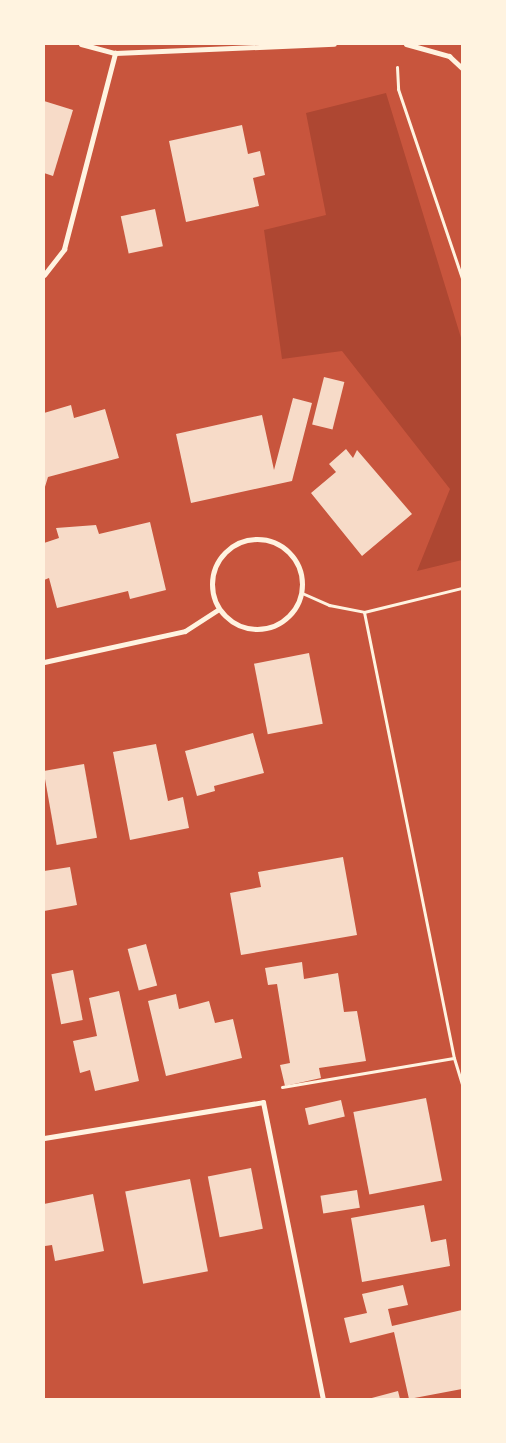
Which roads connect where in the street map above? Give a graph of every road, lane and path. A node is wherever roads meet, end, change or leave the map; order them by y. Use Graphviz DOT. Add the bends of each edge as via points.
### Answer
graph roads {
  1 [pos="81,44"];
  2 [pos="334,44"];
  3 [pos="406,44"];
  4 [pos="115,53"];
  5 [pos="397,62"];
  6 [pos="462,68"];
  7 [pos="44,275"];
  8 [pos="462,278"];
  9 [pos="462,588"];
  10 [pos="302,593"];
  11 [pos="219,608"];
  12 [pos="364,612"];
  13 [pos="44,662"];
  14 [pos="454,1058"];
  15 [pos="462,1085"];
  16 [pos="263,1102"];
  17 [pos="44,1138"];
  18 [pos="323,1399"];
  1 -- 4 [label="street"];
  2 -- 4 [label="street"];
  3 -- 6 [label="street" via="449,56"];
  4 -- 7 [label="street" via="64,249"];
  5 -- 8 [label="path" via="398,89"];
  9 -- 12 [label="path"];
  10 -- 11 [label="street" via="288,617 260,629 237,624"];
  10 -- 11 [label="street" via="302,575 288,550 262,538 247,539 234,544 215,567 212,581"];
  10 -- 12 [label="path" via="329,605"];
  11 -- 13 [label="street" via="186,631"];
  12 -- 14 [label="path"];
  14 -- 15 [label="path"];
  14 -- 16 [label="path" via="275,1089"];
  16 -- 17 [label="street"];
  16 -- 18 [label="street"];
}
